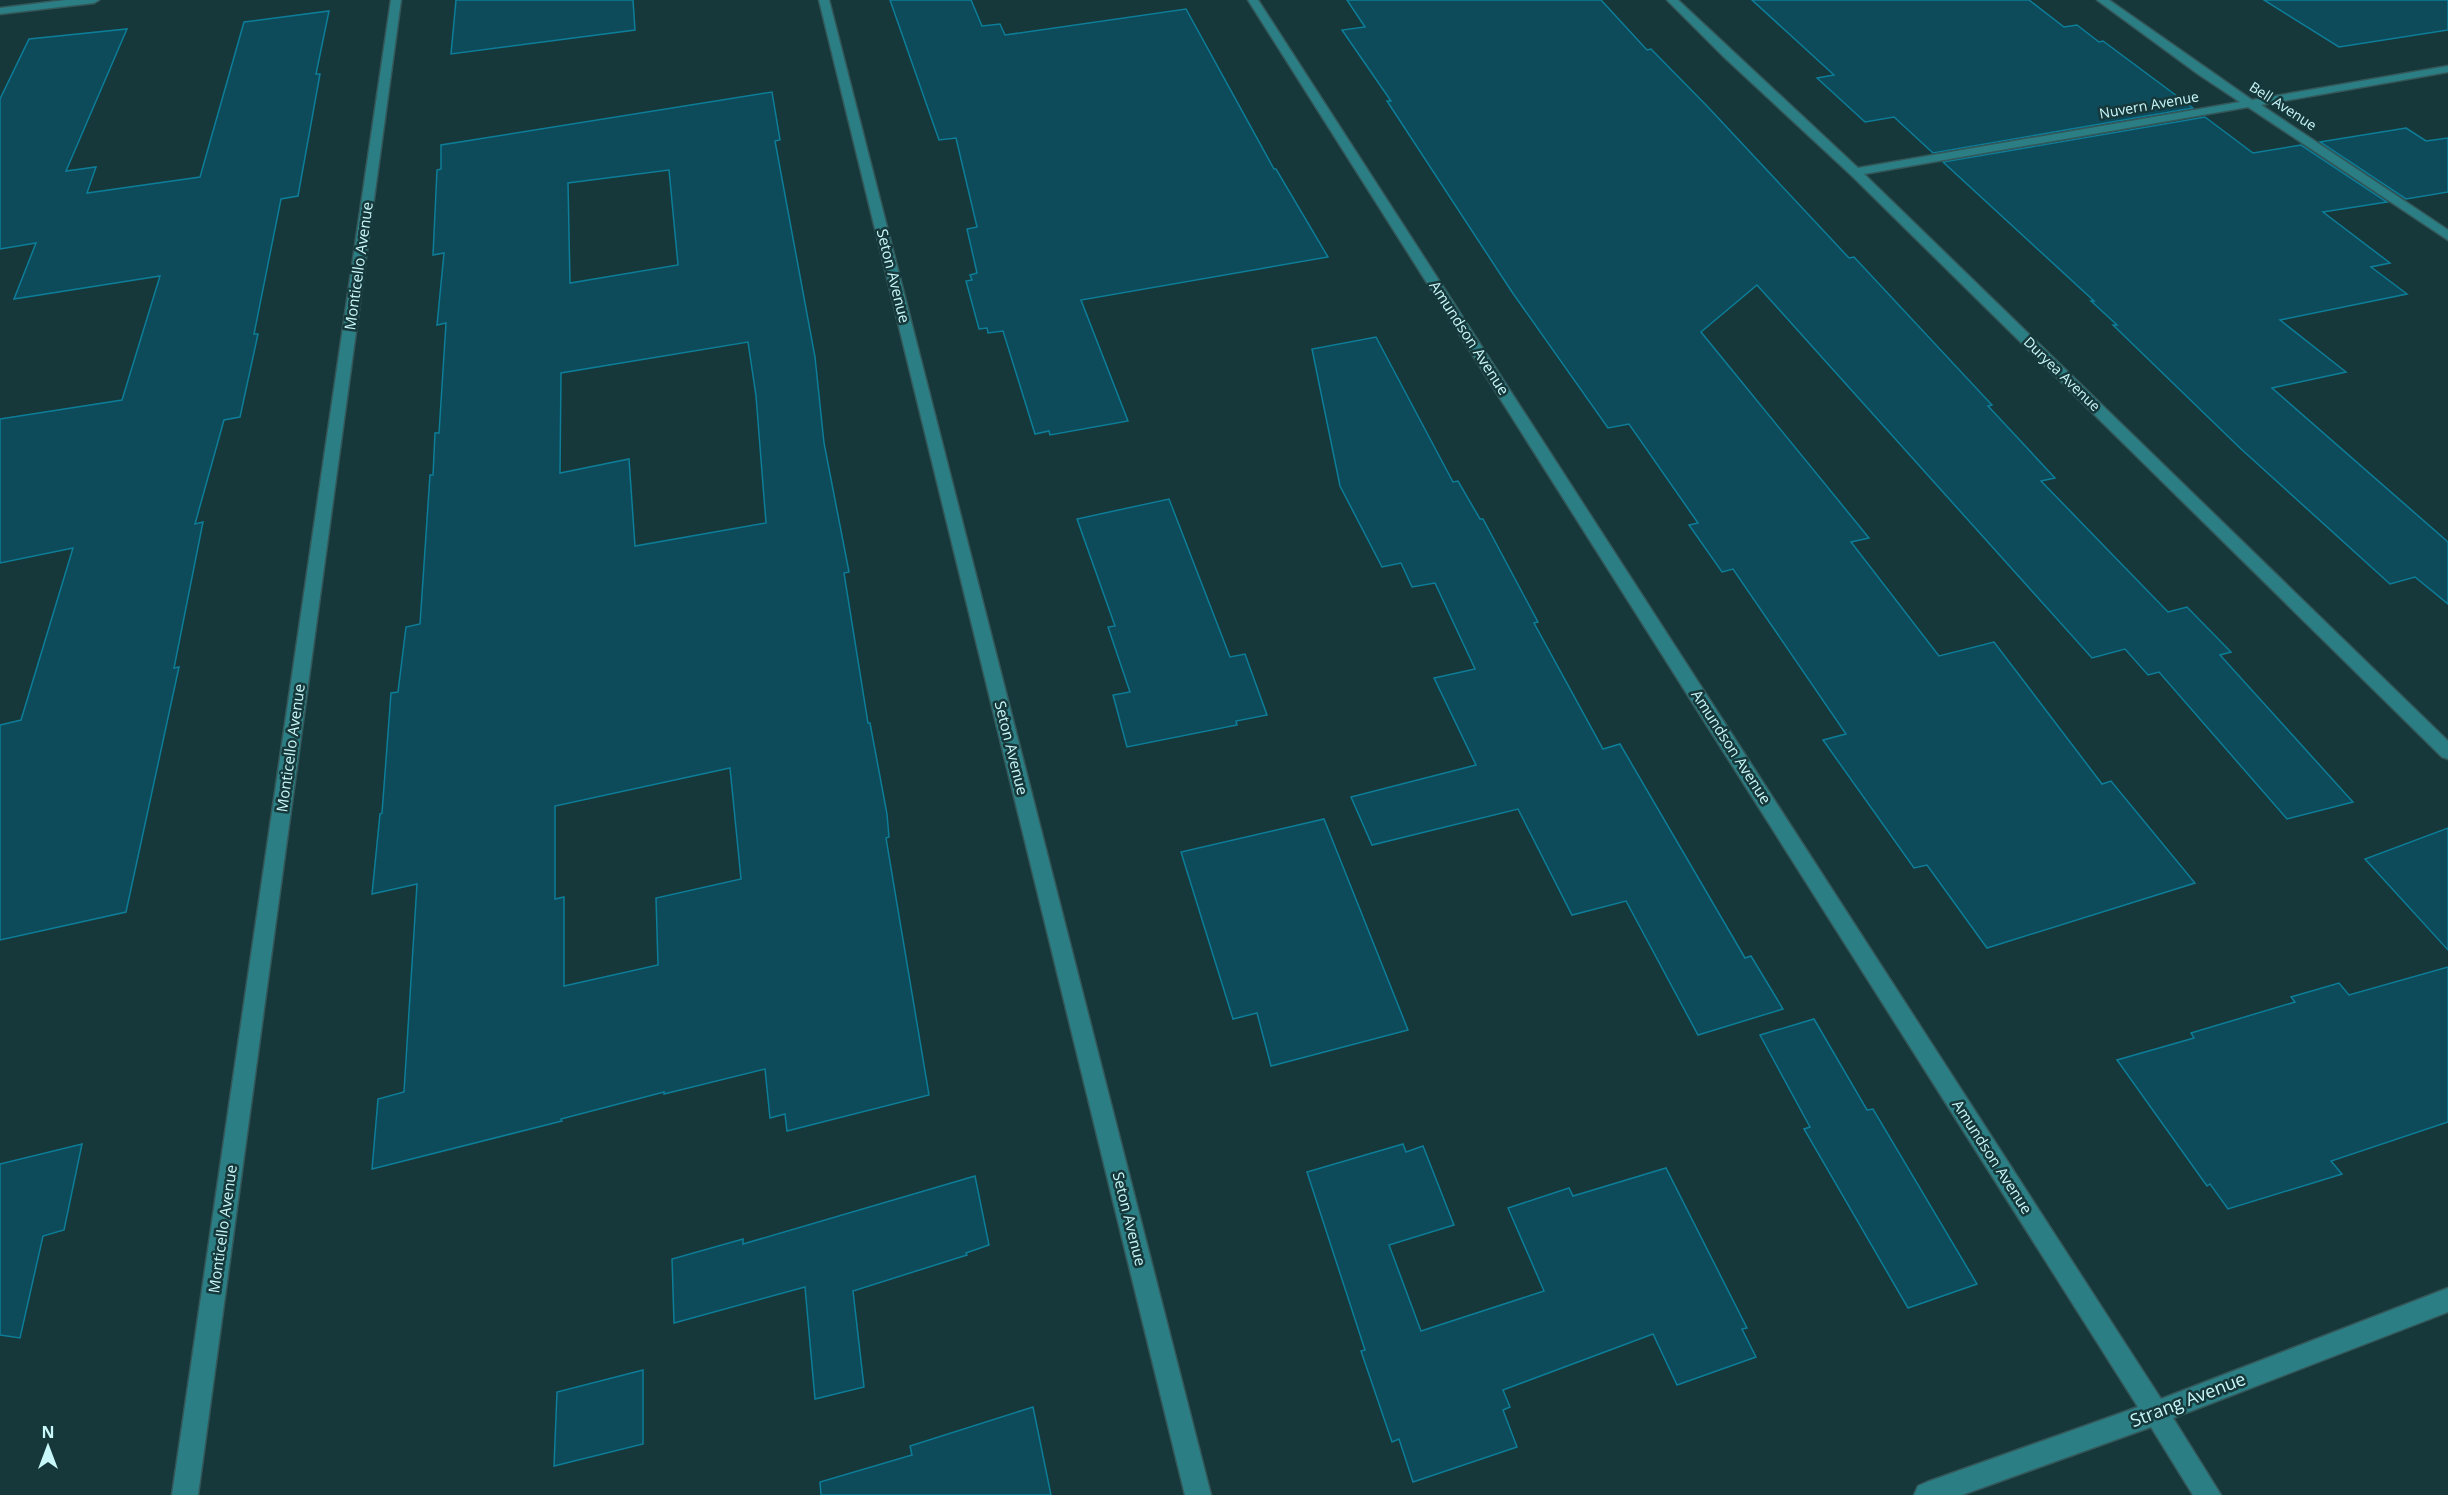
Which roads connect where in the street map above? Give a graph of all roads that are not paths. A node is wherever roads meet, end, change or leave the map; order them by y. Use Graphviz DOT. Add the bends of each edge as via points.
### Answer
graph roads {
  1 [pos="94,0"];
  2 [pos="396,0"];
  3 [pos="824,0"];
  4 [pos="1253,0"];
  5 [pos="1672,0"];
  6 [pos="2102,0"];
  7 [pos="0,11"];
  8 [pos="2448,69"];
  9 [pos="2251,102"];
  10 [pos="1855,172"];
  11 [pos="2448,237"];
  12 [pos="2448,752"];
  13 [pos="2448,1300"];
  14 [pos="2156,1413"];
  15 [pos="185,1495"];
  16 [pos="1198,1495"];
  17 [pos="1927,1495"];
  18 [pos="2208,1495"];
  1 -- 7 [label="street"];
  2 -- 15 [label="street, Monticello Avenue"];
  3 -- 16 [label="street, Seton Avenue"];
  4 -- 14 [label="street, Amundson Avenue"];
  5 -- 10 [label="street, Duryea Avenue"];
  6 -- 9 [label="street, Bell Avenue"];
  8 -- 9 [label="street, Nuvern Avenue"];
  9 -- 10 [label="street, Nuvern Avenue"];
  9 -- 11 [label="street, Bell Avenue"];
  10 -- 12 [label="street, Duryea Avenue"];
  13 -- 14 [label="street, Strang Avenue"];
  14 -- 17 [label="street, Strang Avenue"];
  14 -- 18 [label="street, Amundson Avenue"];
}
